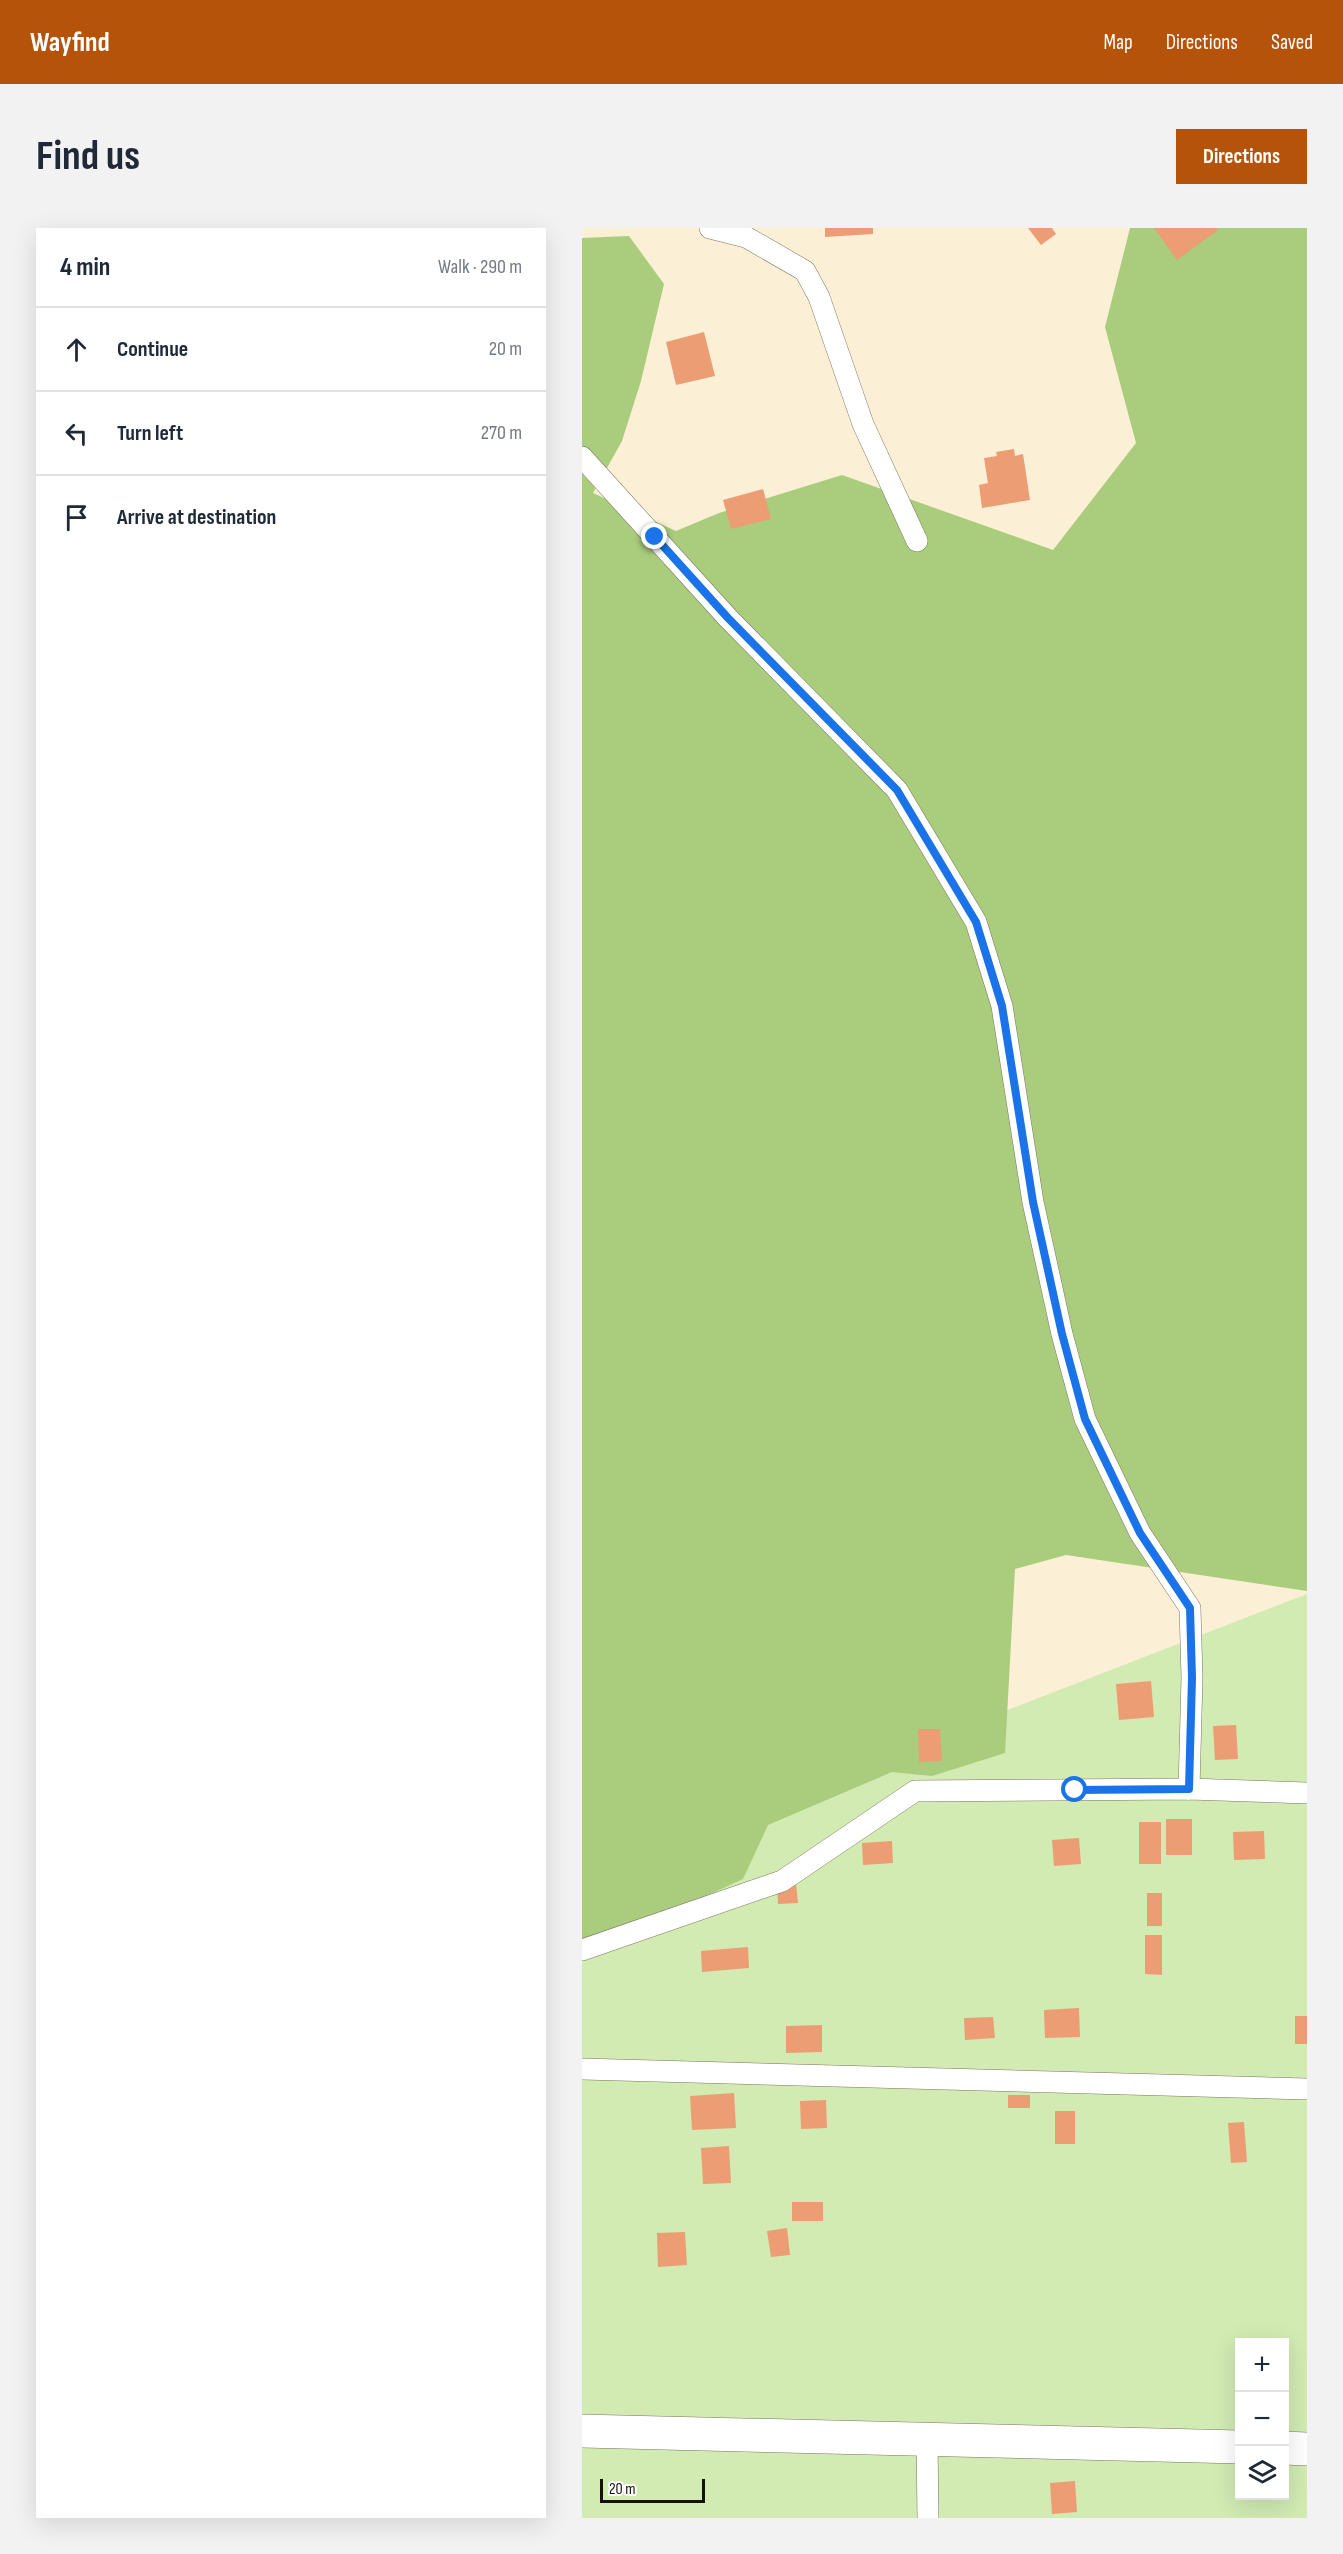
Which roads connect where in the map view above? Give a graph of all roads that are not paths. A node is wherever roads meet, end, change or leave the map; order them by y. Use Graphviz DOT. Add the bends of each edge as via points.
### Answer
graph roads {
  1 [pos="710,228"];
  2 [pos="582,457"];
  3 [pos="917,540"];
  4 [pos="1189,1789"];
  5 [pos="1307,1793"];
  6 [pos="582,1950"];
  7 [pos="582,2069"];
  8 [pos="1307,2089"];
  9 [pos="582,2431"];
  10 [pos="927,2439"];
  11 [pos="1235,2447"];
  12 [pos="1289,2448"];
  13 [pos="1307,2449"];
  14 [pos="928,2518"];
  1 -- 3 [label="lane" via="746,237 805,271 819,297 863,424"];
  2 -- 4 [label="lane" via="728,618 897,790 976,922 1002,1006 1033,1202 1085,1419 1140,1533 1190,1608"];
  4 -- 5 [label="lane"];
  4 -- 6 [label="lane" via="915,1791 782,1881"];
  7 -- 8 [label="lane"];
  9 -- 10 [label="street"];
  10 -- 11 [label="street"];
  10 -- 14 [label="lane"];
  12 -- 13 [label="street"];
}
